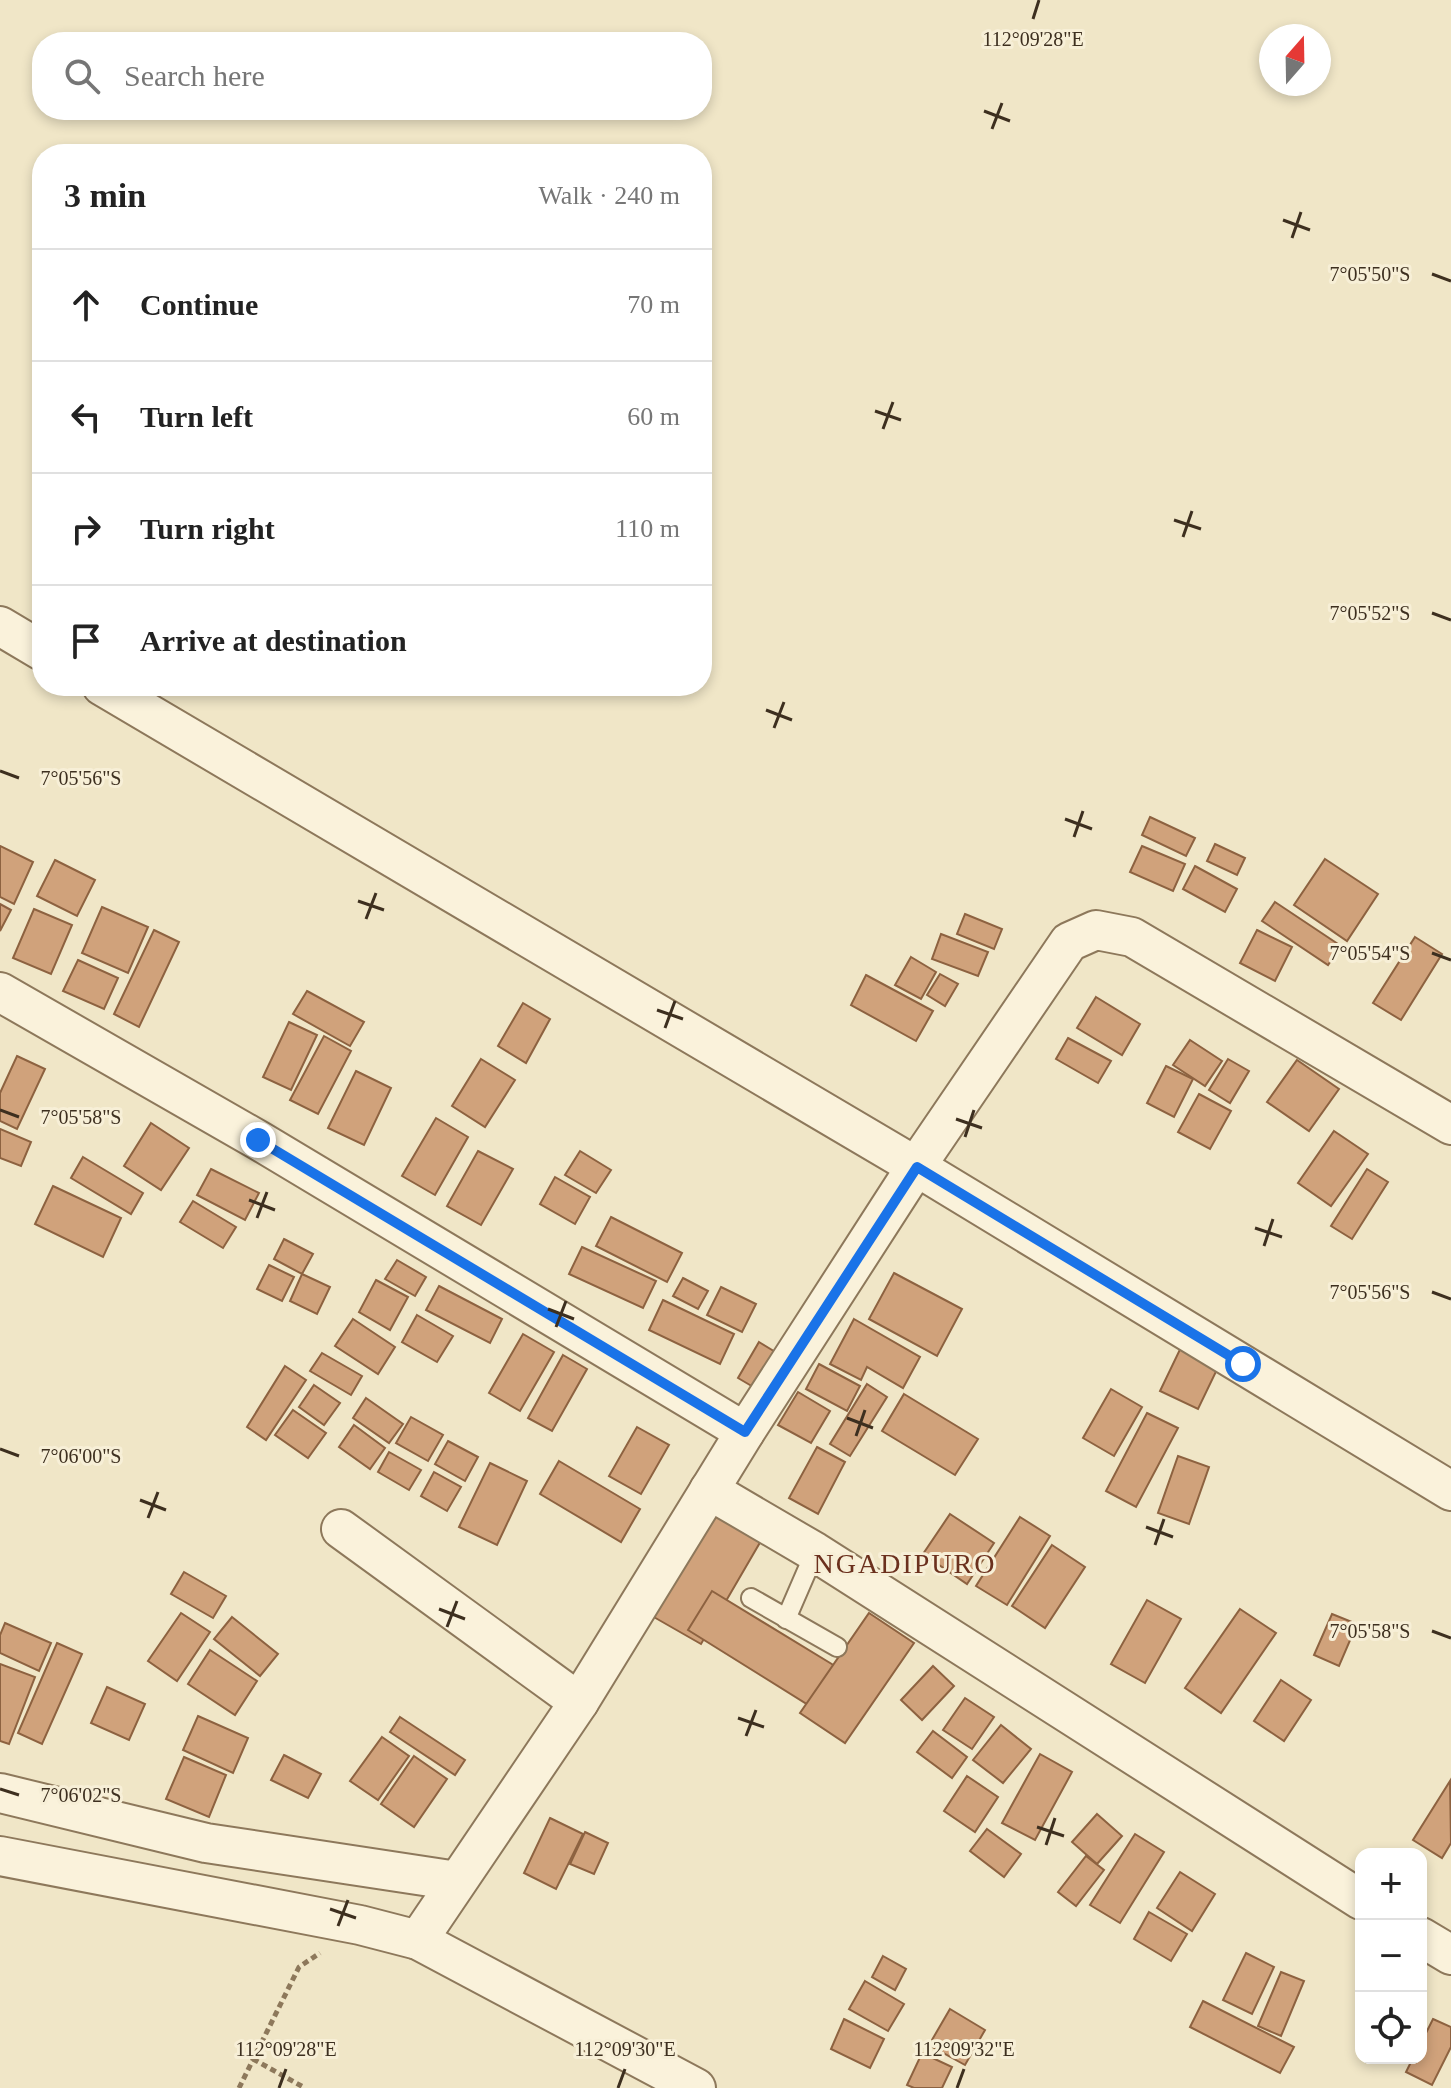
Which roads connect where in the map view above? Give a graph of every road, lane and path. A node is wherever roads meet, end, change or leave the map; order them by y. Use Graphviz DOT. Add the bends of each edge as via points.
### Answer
graph roads {
  1 [pos="0,626"];
  2 [pos="32,645"];
  3 [pos="119,696"];
  4 [pos="0,992"];
  5 [pos="1451,1125"];
  6 [pos="923,1157"];
  7 [pos="745,1432"];
  8 [pos="709,1490"];
  9 [pos="1451,1491"];
  10 [pos="341,1529"];
  11 [pos="815,1552"];
  12 [pos="751,1598"];
  13 [pos="786,1619"];
  14 [pos="837,1647"];
  15 [pos="579,1702"];
  16 [pos="0,1793"];
  17 [pos="0,1856"];
  18 [pos="457,1881"];
  19 [pos="1355,1896"];
  20 [pos="360,1925"];
  21 [pos="418,1940"];
  22 [pos="1427,1941"];
  23 [pos="1451,1955"];
  24 [pos="253,2059"];
  25 [pos="239,2088"];
  26 [pos="305,2088"];
  27 [pos="696,2088"];
  1 -- 2 [label="street"];
  3 -- 6 [label="street"];
  4 -- 7 [label="street"];
  5 -- 6 [label="street" via="1132,937 1096,930 1069,942"];
  6 -- 7 [label="street"];
  6 -- 9 [label="street"];
  7 -- 8 [label="street"];
  8 -- 11 [label="street"];
  8 -- 15 [label="street"];
  10 -- 15 [label="street"];
  11 -- 13 [label="lane"];
  11 -- 19 [label="street"];
  12 -- 13 [label="lane"];
  13 -- 14 [label="lane"];
  15 -- 18 [label="street"];
  16 -- 18 [label="street" via="206,1843"];
  17 -- 20 [label="street"];
  18 -- 21 [label="street"];
  20 -- 21 [label="street"];
  20 -- 24 [label="path" via="299,1967"];
  21 -- 27 [label="street"];
  22 -- 23 [label="street"];
  24 -- 25 [label="path"];
  24 -- 26 [label="path"];
}
